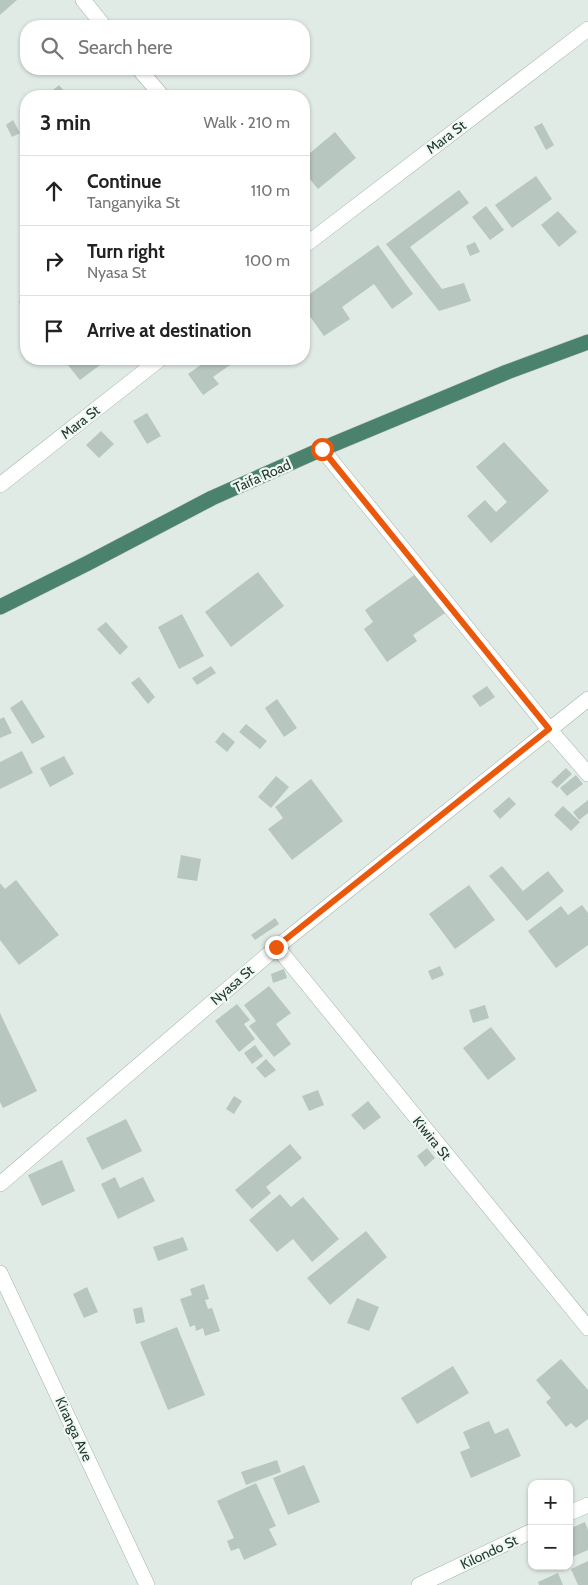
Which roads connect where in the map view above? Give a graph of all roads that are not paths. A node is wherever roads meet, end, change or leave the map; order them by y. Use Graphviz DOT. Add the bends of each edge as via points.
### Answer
graph roads {
  1 [pos="83,0"];
  2 [pos="99,20"];
  3 [pos="588,29"];
  4 [pos="144,75"];
  5 [pos="157,90"];
  6 [pos="310,241"];
  7 [pos="588,342"];
  8 [pos="152,365"];
  9 [pos="322,449"];
  10 [pos="0,485"];
  11 [pos="0,607"];
  12 [pos="588,699"];
  13 [pos="549,729"];
  14 [pos="588,774"];
  15 [pos="276,947"];
  16 [pos="0,1184"];
  17 [pos="0,1273"];
  18 [pos="588,1328"];
  19 [pos="588,1504"];
  20 [pos="573,1512"];
  21 [pos="528,1533"];
  22 [pos="147,1585"];
  23 [pos="419,1585"];
  1 -- 2 [label="street"];
  3 -- 6 [label="street, Mara St"];
  4 -- 5 [label="street"];
  7 -- 9 [label="highway, Taifa Road"];
  8 -- 10 [label="street, Mara St"];
  9 -- 11 [label="highway, Taifa Road" via="212,498"];
  9 -- 13 [label="street"];
  12 -- 13 [label="street, Nyasa St"];
  13 -- 14 [label="street"];
  13 -- 15 [label="street, Nyasa St"];
  15 -- 16 [label="street, Nyasa St"];
  15 -- 18 [label="street, Kiwira St"];
  17 -- 22 [label="street, Kiranga Ave"];
  19 -- 20 [label="street"];
  21 -- 23 [label="street, Kilondo St"];
}
